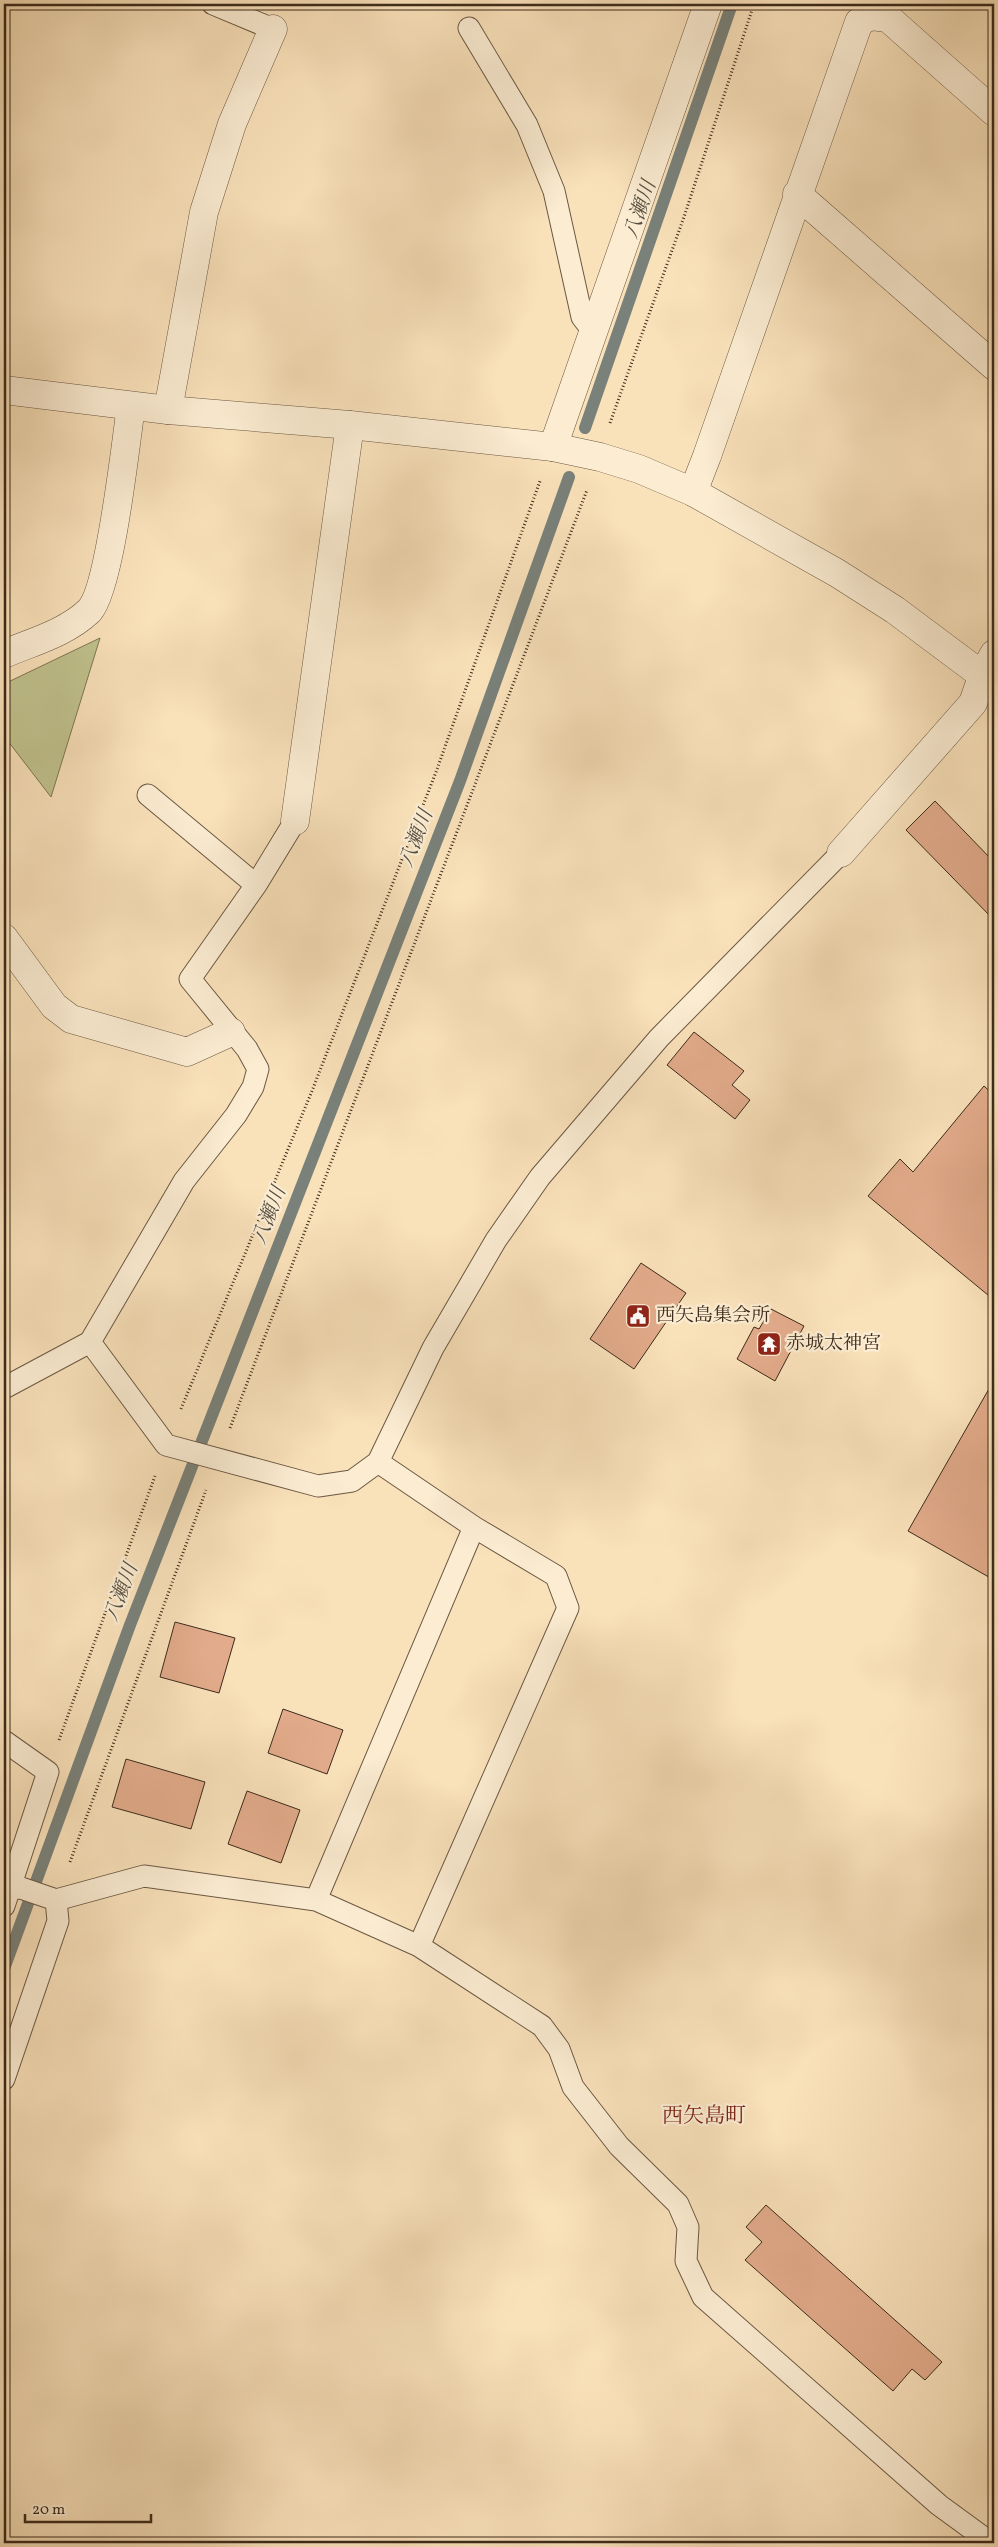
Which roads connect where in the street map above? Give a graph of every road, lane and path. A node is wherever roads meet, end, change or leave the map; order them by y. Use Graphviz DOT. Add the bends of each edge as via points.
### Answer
graph roads {
  1 [pos="213,4"];
  2 [pos="708,4"];
  3 [pos="754,4"];
  4 [pos="469,28"];
  5 [pos="273,29"];
  6 [pos="994,112"];
  7 [pos="798,194"];
  8 [pos="592,330"];
  9 [pos="994,366"];
  10 [pos="4,390"];
  11 [pos="131,406"];
  12 [pos="168,410"];
  13 [pos="610,424"];
  14 [pos="350,425"];
  15 [pos="553,447"];
  16 [pos="600,457"];
  17 [pos="541,480"];
  18 [pos="692,492"];
  19 [pos="4,654"];
  20 [pos="990,671"];
  21 [pos="148,795"];
  22 [pos="295,821"];
  23 [pos="841,853"];
  24 [pos="256,885"];
  25 [pos="4,938"];
  26 [pos="231,1032"];
  27 [pos="90,1342"];
  28 [pos="4,1388"];
  29 [pos="172,1447"];
  30 [pos="213,1459"];
  31 [pos="378,1462"];
  32 [pos="474,1527"];
  33 [pos="4,1741"];
  34 [pos="48,1772"];
  35 [pos="9,1892"];
  36 [pos="56,1900"];
  37 [pos="316,1900"];
  38 [pos="419,1946"];
  39 [pos="4,2079"];
  40 [pos="992,2543"];
  1 -- 5 [label="lane"];
  2 -- 8 [label="street"];
  3 -- 13 [label="path" via="684,217"];
  4 -- 8 [label="lane" via="527,125 554,191 582,317"];
  5 -- 12 [label="street" via="232,124 204,212"];
  6 -- 7 [label="street" via="888,18 872,16 859,22"];
  7 -- 9 [label="street"];
  7 -- 18 [label="street"];
  8 -- 15 [label="street"];
  10 -- 11 [label="street"];
  11 -- 12 [label="street"];
  11 -- 19 [label="street" via="121,490 102,580 91,609 73,624"];
  12 -- 14 [label="street"];
  14 -- 15 [label="street"];
  14 -- 22 [label="street"];
  15 -- 16 [label="street"];
  16 -- 18 [label="street" via="639,469"];
  16 -- 30 [label="path"];
  17 -- 29 [label="path" via="436,772"];
  18 -- 20 [label="street" via="837,573"];
  20 -- 23 [label="street" via="973,703"];
  21 -- 24 [label="lane"];
  22 -- 24 [label="lane"];
  23 -- 31 [label="lane" via="659,1038 540,1177 496,1240 432,1348"];
  24 -- 26 [label="lane" via="190,979"];
  25 -- 26 [label="street" via="54,1006 71,1019 187,1052"];
  26 -- 27 [label="lane" via="247,1049 258,1068 253,1087 236,1115 184,1181"];
  27 -- 28 [label="lane"];
  27 -- 29 [label="lane"];
  29 -- 30 [label="lane"];
  29 -- 34 [label="path"];
  30 -- 31 [label="lane" via="318,1486 352,1481"];
  30 -- 36 [label="path"];
  31 -- 32 [label="lane"];
  32 -- 37 [label="lane"];
  32 -- 38 [label="lane" via="556,1576 568,1608"];
  33 -- 34 [label="lane"];
  34 -- 35 [label="lane"];
  35 -- 36 [label="lane"];
  36 -- 37 [label="lane" via="144,1876"];
  36 -- 39 [label="lane" via="58,1921"];
  37 -- 38 [label="lane"];
  38 -- 40 [label="lane" via="542,2026 559,2049 573,2087 618,2146 678,2204 688,2227 686,2262 703,2297 939,2505"];
}
